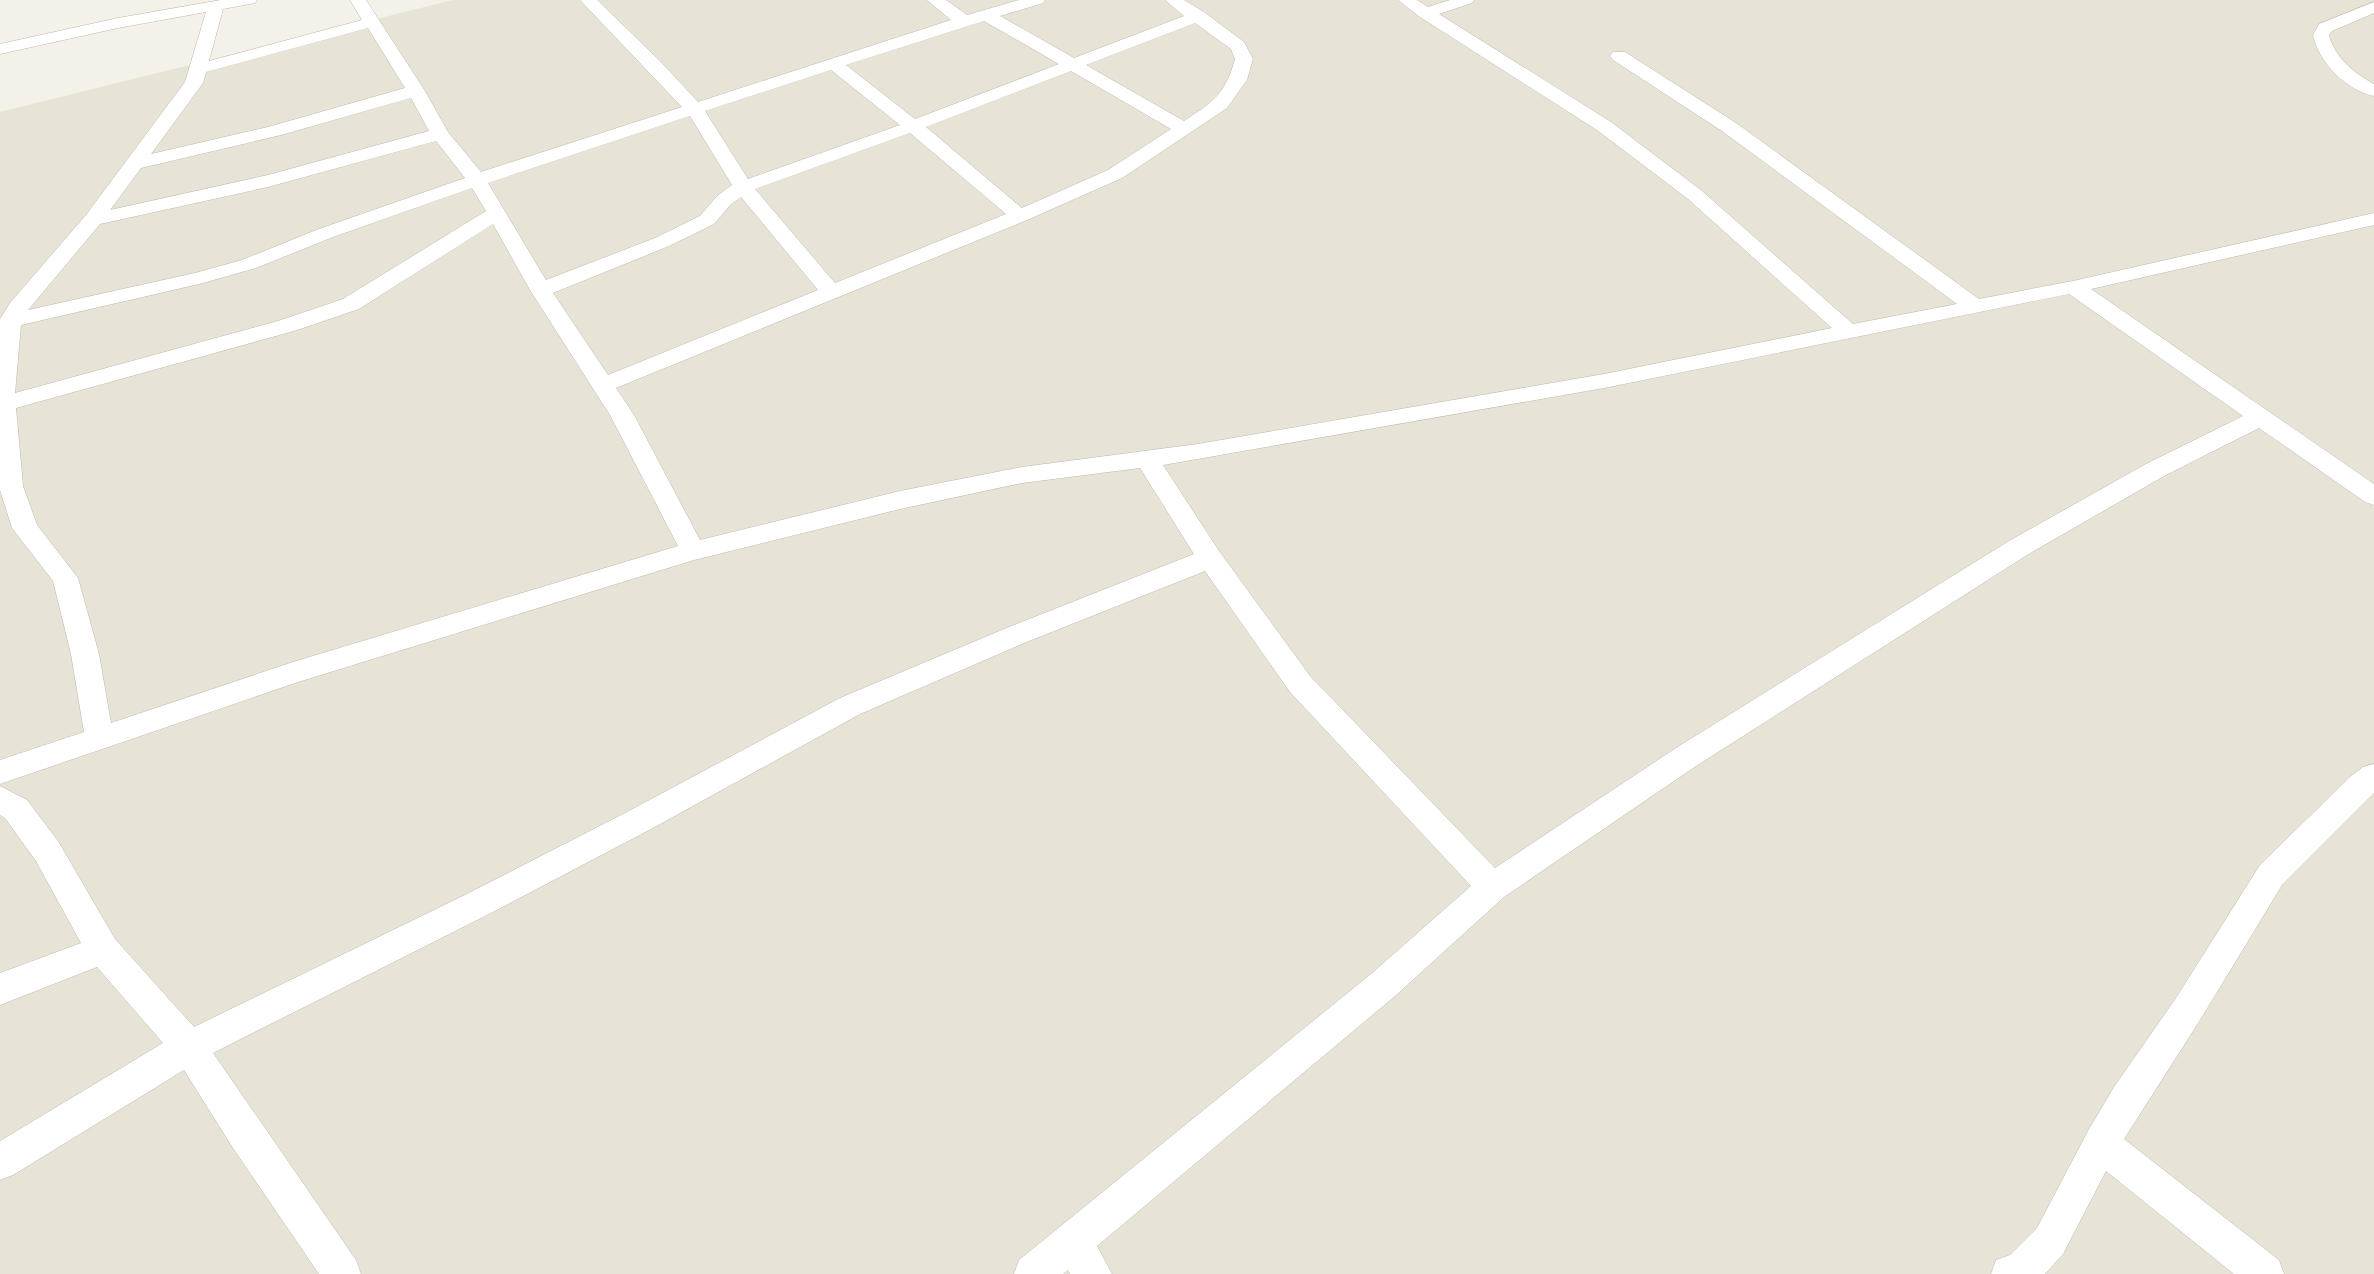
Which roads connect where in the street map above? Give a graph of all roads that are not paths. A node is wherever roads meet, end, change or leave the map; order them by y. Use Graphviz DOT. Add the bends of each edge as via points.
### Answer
graph roads {
  1 [pos="248,0"];
  2 [pos="358,0"];
  3 [pos="588,0"];
  4 [pos="935,0"];
  5 [pos="1037,0"];
  6 [pos="1173,0"];
  7 [pos="1406,0"];
  8 [pos="1466,0"];
  9 [pos="2370,0"];
  10 [pos="2374,2"];
  11 [pos="216,6"];
  12 [pos="2374,7"];
  13 [pos="1426,13"];
  14 [pos="986,15"];
  15 [pos="1198,16"];
  16 [pos="964,21"];
  17 [pos="372,22"];
  18 [pos="0,49"];
  19 [pos="1619,56"];
  20 [pos="834,64"];
  21 [pos="1070,64"];
  22 [pos="198,69"];
  23 [pos="416,91"];
  24 [pos="2374,91"];
  25 [pos="695,110"];
  26 [pos="913,126"];
  27 [pos="1185,129"];
  28 [pos="440,134"];
  29 [pos="132,164"];
  30 [pos="477,180"];
  31 [pos="743,187"];
  32 [pos="498,212"];
  33 [pos="1020,216"];
  34 [pos="93,219"];
  35 [pos="2374,219"];
  36 [pos="2073,287"];
  37 [pos="541,290"];
  38 [pos="832,292"];
  39 [pos="1975,307"];
  40 [pos="10,321"];
  41 [pos="1849,332"];
  42 [pos="604,385"];
  43 [pos="5,403"];
  44 [pos="2259,418"];
  45 [pos="1147,459"];
  46 [pos="2374,496"];
  47 [pos="693,551"];
  48 [pos="1210,558"];
  49 [pos="99,737"];
  50 [pos="0,772"];
  51 [pos="2374,776"];
  52 [pos="0,799"];
  53 [pos="1493,886"];
  54 [pos="103,950"];
  55 [pos="0,988"];
  56 [pos="189,1047"];
  57 [pos="2101,1144"];
  58 [pos="0,1162"];
  59 [pos="1072,1242"];
  60 [pos="342,1274"];
  61 [pos="1034,1274"];
  62 [pos="1093,1274"];
  63 [pos="2010,1274"];
  64 [pos="2265,1274"];
  1 -- 11 [label="street"];
  2 -- 17 [label="street"];
  3 -- 25 [label="street" via="654,64"];
  4 -- 16 [label="street"];
  5 -- 14 [label="street"];
  6 -- 15 [label="street"];
  7 -- 13 [label="street"];
  8 -- 13 [label="street"];
  9 -- 10 [label="street"];
  11 -- 18 [label="street"];
  11 -- 22 [label="street"];
  12 -- 24 [label="street" via="2325,28 2320,34 2321,42 2337,64"];
  13 -- 41 [label="street" via="1604,126 1702,201"];
  14 -- 16 [label="street"];
  14 -- 21 [label="street"];
  15 -- 21 [label="street"];
  15 -- 27 [label="street" via="1238,46 1244,59 1238,80 1221,104"];
  16 -- 20 [label="street"];
  17 -- 22 [label="street"];
  17 -- 23 [label="street"];
  19 -- 39 [label="street" via="1729,127"];
  20 -- 25 [label="street"];
  20 -- 26 [label="street"];
  21 -- 26 [label="street"];
  21 -- 27 [label="street"];
  22 -- 29 [label="street" via="194,83"];
  23 -- 28 [label="street"];
  23 -- 29 [label="street" via="255,137"];
  25 -- 30 [label="street"];
  25 -- 31 [label="street"];
  26 -- 31 [label="street"];
  26 -- 33 [label="street"];
  27 -- 33 [label="street" via="1115,174"];
  28 -- 30 [label="street"];
  28 -- 34 [label="street" via="318,170"];
  29 -- 34 [label="street"];
  30 -- 32 [label="street"];
  30 -- 40 [label="street" via="249,264"];
  31 -- 37 [label="street" via="724,200 707,220 662,242"];
  31 -- 38 [label="street"];
  32 -- 37 [label="street"];
  32 -- 43 [label="street" via="351,304 286,326"];
  33 -- 38 [label="street"];
  34 -- 40 [label="street"];
  35 -- 36 [label="street"];
  36 -- 39 [label="street"];
  36 -- 44 [label="street"];
  37 -- 42 [label="street"];
  38 -- 42 [label="street"];
  39 -- 41 [label="street"];
  40 -- 43 [label="street" via="3,393"];
  41 -- 45 [label="street" via="1392,420"];
  42 -- 47 [label="street"];
  43 -- 49 [label="street" via="11,486 25,528 65,578 84,654"];
  44 -- 46 [label="street"];
  44 -- 53 [label="street" via="2155,470 2018,548 1686,757"];
  45 -- 47 [label="street" via="1013,476"];
  45 -- 48 [label="street"];
  47 -- 49 [label="street" via="294,673"];
  48 -- 53 [label="street" via="1300,684"];
  48 -- 56 [label="street" via="850,706 486,900"];
  49 -- 50 [label="street"];
  51 -- 57 [label="street" via="2271,875"];
  52 -- 54 [label="street" via="16,809 47,851"];
  53 -- 59 [label="street" via="1383,985"];
  54 -- 55 [label="street"];
  54 -- 56 [label="street"];
  56 -- 58 [label="street"];
  56 -- 60 [label="street"];
  57 -- 63 [label="street" via="2050,1241 2021,1271"];
  57 -- 64 [label="street"];
  59 -- 61 [label="street"];
  59 -- 62 [label="street"];
}
